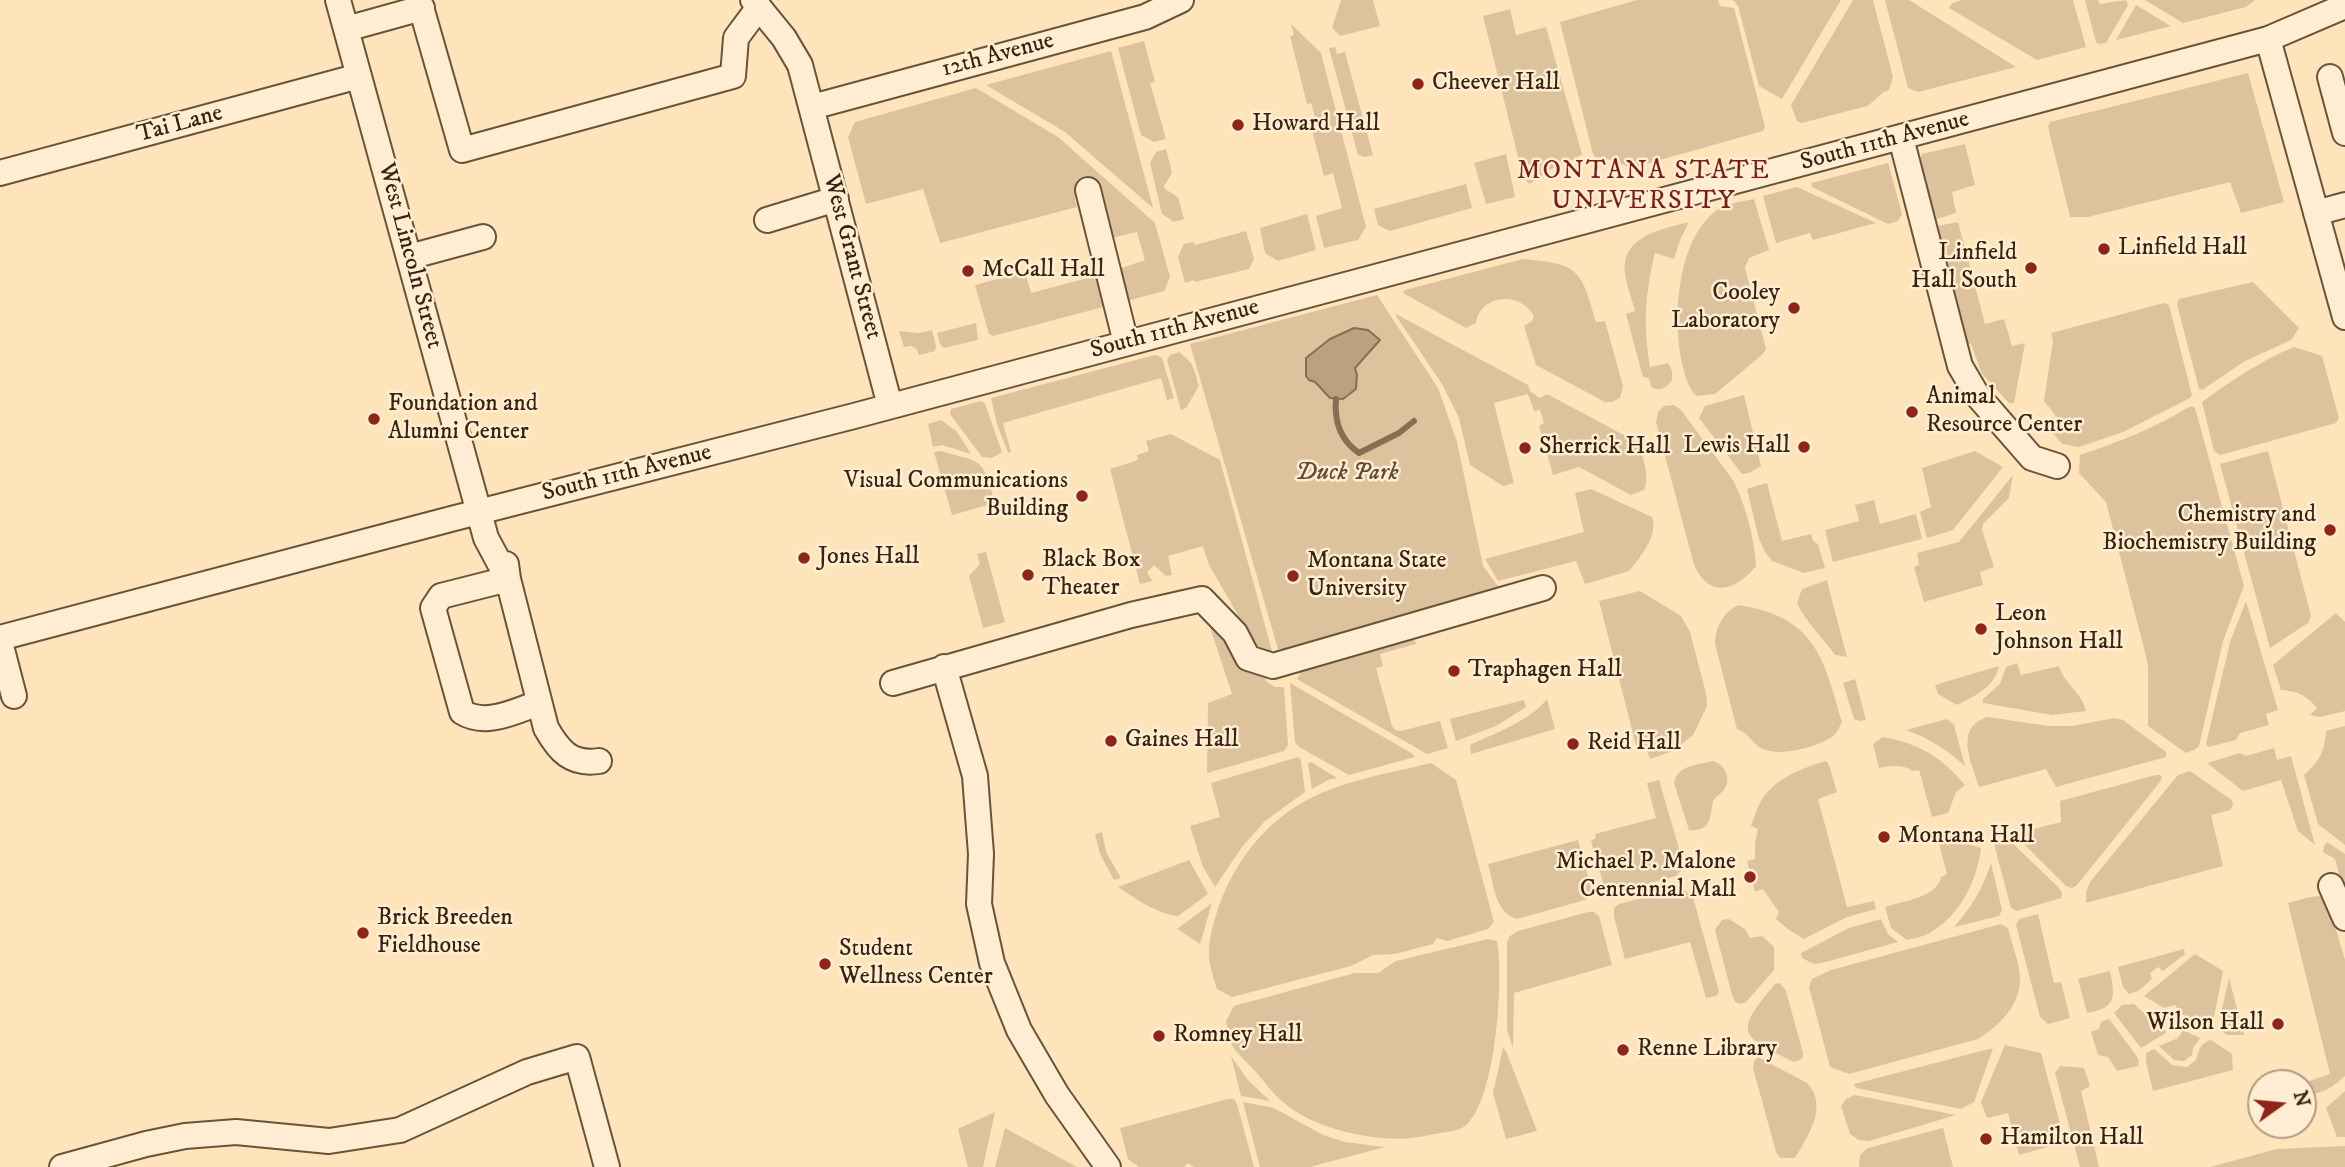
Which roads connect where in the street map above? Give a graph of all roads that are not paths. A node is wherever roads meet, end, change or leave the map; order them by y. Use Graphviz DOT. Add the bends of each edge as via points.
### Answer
graph roads {
  1 [pos="338,0"];
  2 [pos="1181,0"];
  3 [pos="756,3"];
  4 [pos="421,4"];
  5 [pos="2345,6"];
  6 [pos="346,29"];
  7 [pos="2268,39"];
  8 [pos="359,76"];
  9 [pos="2330,77"];
  10 [pos="812,107"];
  11 [pos="2345,134"];
  12 [pos="1900,138"];
  13 [pos="0,173"];
  14 [pos="1088,190"];
  15 [pos="836,199"];
  16 [pos="2345,205"];
  17 [pos="2316,213"];
  18 [pos="767,220"];
  19 [pos="483,237"];
  20 [pos="410,257"];
  21 [pos="2345,317"];
  22 [pos="1126,343"];
  23 [pos="890,406"];
  24 [pos="2057,466"];
  25 [pos="489,510"];
  26 [pos="508,579"];
  27 [pos="1543,588"];
  28 [pos="0,640"];
  29 [pos="944,667"];
  30 [pos="893,683"];
  31 [pos="14,696"];
  32 [pos="539,704"];
  33 [pos="599,761"];
  34 [pos="2331,887"];
  35 [pos="2345,918"];
  36 [pos="62,1167"];
  37 [pos="607,1167"];
  38 [pos="1108,1167"];
  1 -- 6 [label="street, West Lincoln Street"];
  2 -- 10 [label="street, 12th Avenue" via="1145,17"];
  3 -- 4 [label="street" via="736,37 733,76 462,150"];
  3 -- 10 [label="street, West Grant Street" via="800,65"];
  4 -- 6 [label="street"];
  5 -- 7 [label="street, South 11th Avenue"];
  6 -- 8 [label="street, West Lincoln Street"];
  7 -- 12 [label="street, South 11th Avenue"];
  7 -- 17 [label="street"];
  8 -- 13 [label="street, Tai Lane"];
  8 -- 20 [label="street, West Lincoln Street"];
  9 -- 11 [label="street"];
  10 -- 15 [label="street, West Grant Street"];
  12 -- 22 [label="street, South 11th Avenue"];
  12 -- 24 [label="street" via="1960,366 1977,395 2032,458"];
  14 -- 22 [label="street"];
  15 -- 18 [label="street"];
  15 -- 23 [label="street, West Grant Street"];
  16 -- 17 [label="street"];
  17 -- 21 [label="street"];
  19 -- 20 [label="street"];
  20 -- 25 [label="street, West Lincoln Street"];
  22 -- 23 [label="street, South 11th Avenue"];
  23 -- 25 [label="street, South 11th Avenue"];
  25 -- 26 [label="street, West Lincoln Street" via="490,548"];
  25 -- 28 [label="street, South 11th Avenue"];
  26 -- 32 [label="street, West Lincoln Street"];
  26 -- 32 [label="street" via="440,596 433,608 437,626 462,712 485,719"];
  27 -- 29 [label="street" via="1273,666 1248,658 1235,633 1202,599"];
  28 -- 31 [label="street"];
  29 -- 30 [label="street"];
  29 -- 38 [label="street" via="975,776 981,854 979,904 992,963 1019,1030 1057,1095"];
  32 -- 33 [label="street, West Lincoln Street" via="556,746 583,763"];
  34 -- 35 [label="street"];
  36 -- 37 [label="street" via="185,1136 236,1132 329,1140 400,1130 527,1072 577,1057"];
}
